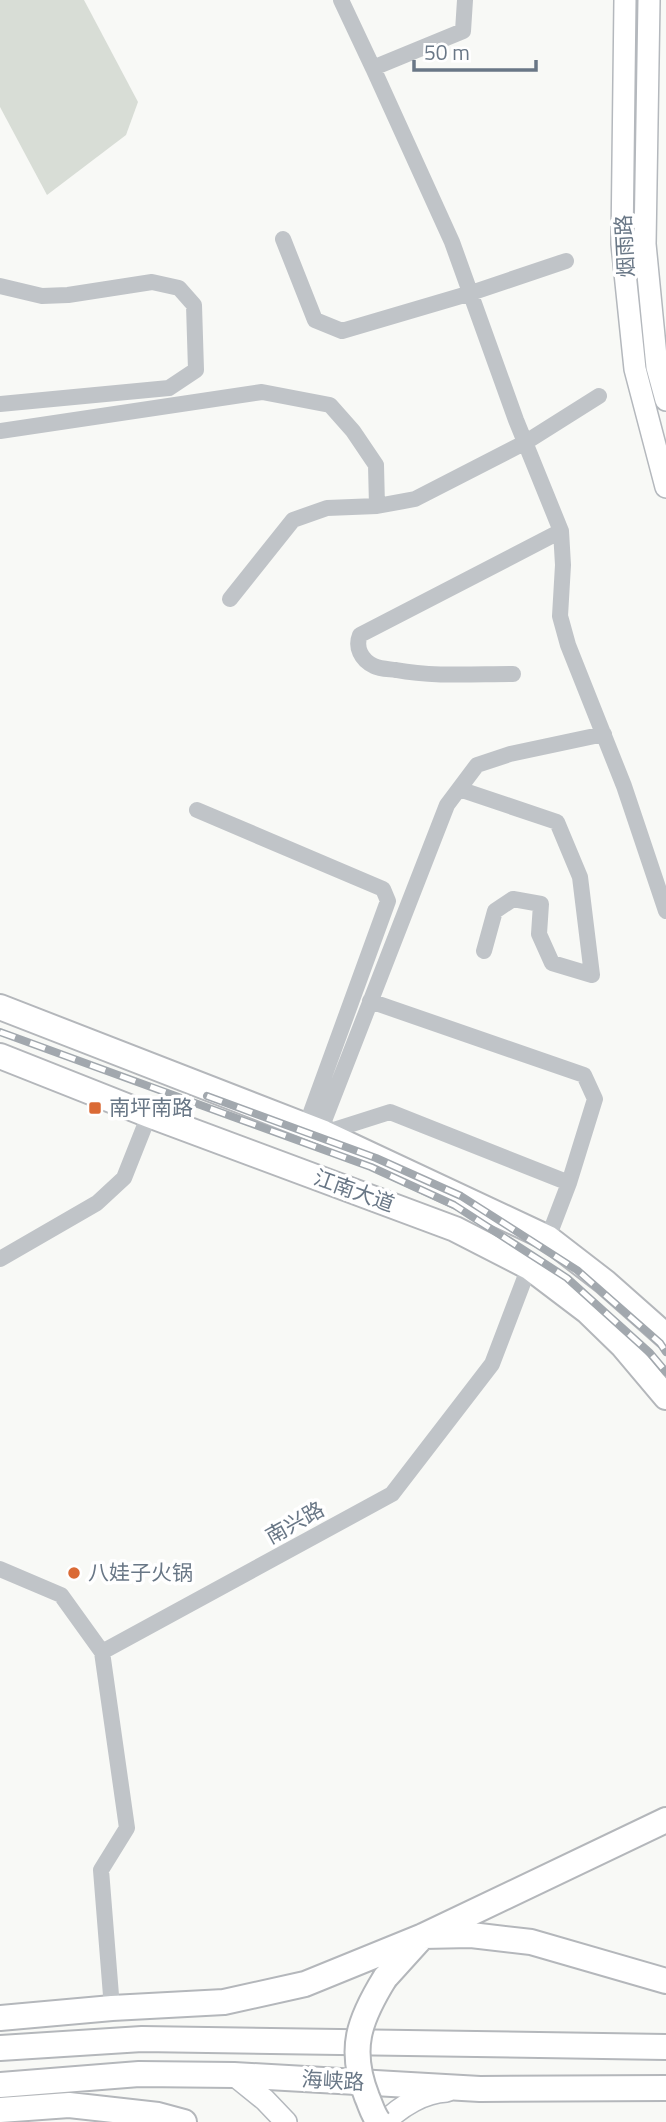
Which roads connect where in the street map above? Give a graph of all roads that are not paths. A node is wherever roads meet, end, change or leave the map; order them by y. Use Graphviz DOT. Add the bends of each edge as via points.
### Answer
graph roads {
  1 [pos="341,0"];
  2 [pos="465,0"];
  3 [pos="625,0"];
  4 [pos="649,0"];
  5 [pos="373,68"];
  6 [pos="283,239"];
  7 [pos="566,261"];
  8 [pos="0,286"];
  9 [pos="471,293"];
  10 [pos="599,396"];
  11 [pos="666,400"];
  12 [pos="0,404"];
  13 [pos="0,431"];
  14 [pos="526,442"];
  15 [pos="666,487"];
  16 [pos="377,506"];
  17 [pos="561,531"];
  18 [pos="230,599"];
  19 [pos="513,674"];
  20 [pos="604,734"];
  21 [pos="459,789"];
  22 [pos="197,810"];
  23 [pos="666,911"];
  24 [pos="484,951"];
  25 [pos="370,1001"];
  26 [pos="0,1007"];
  27 [pos="0,1056"];
  28 [pos="149,1115"];
  29 [pos="317,1130"];
  30 [pos="569,1183"];
  31 [pos="548,1238"];
  32 [pos="0,1259"];
  33 [pos="529,1266"];
  34 [pos="666,1336"];
  35 [pos="665,1397"];
  36 [pos="0,1569"];
  37 [pos="102,1653"];
  38 [pos="666,1820"];
  39 [pos="423,1936"];
  40 [pos="666,1980"];
  41 [pos="112,2008"];
  42 [pos="0,2018"];
  43 [pos="666,2047"];
  44 [pos="0,2048"];
  45 [pos="234,2075"];
  46 [pos="0,2085"];
  47 [pos="666,2088"];
  48 [pos="480,2090"];
  49 [pos="0,2110"];
  50 [pos="184,2122"];
  51 [pos="286,2122"];
  52 [pos="379,2122"];
  53 [pos="385,2122"];
  1 -- 5 [label="street"];
  2 -- 5 [label="street" via="463,31"];
  3 -- 15 [label="main road, 烟雨路" via="622,244 635,369"];
  4 -- 11 [label="main road, 烟雨路" via="645,244 657,366"];
  5 -- 9 [label="street"];
  6 -- 9 [label="street" via="315,320 342,331"];
  7 -- 9 [label="street"];
  8 -- 12 [label="street" via="42,296 152,282 179,288 194,304 196,370 169,388"];
  9 -- 14 [label="street"];
  10 -- 14 [label="street"];
  13 -- 16 [label="street" via="262,392 330,405 376,464"];
  14 -- 16 [label="street" via="415,499"];
  14 -- 17 [label="street"];
  16 -- 18 [label="street" via="327,508 293,520"];
  17 -- 19 [label="street" via="360,635 356,643 374,667 415,674"];
  17 -- 20 [label="street" via="560,616"];
  20 -- 21 [label="street" via="477,765"];
  20 -- 23 [label="street"];
  21 -- 24 [label="street" via="557,822 580,877 592,975 552,963 538,934 541,904 513,899 495,911"];
  21 -- 25 [label="street" via="447,805"];
  22 -- 29 [label="street" via="383,889 388,901"];
  25 -- 29 [label="street"];
  25 -- 30 [label="street" via="584,1075 595,1099"];
  26 -- 29 [label="highway, 江南大道"];
  27 -- 28 [label="highway, 江南大道"];
  28 -- 32 [label="street" via="124,1178 97,1203"];
  28 -- 33 [label="highway, 江南大道" via="455,1229"];
  29 -- 30 [label="street" via="390,1112"];
  29 -- 31 [label="highway, 江南大道"];
  30 -- 31 [label="street"];
  31 -- 34 [label="highway, 江南大道"];
  33 -- 35 [label="highway, 江南大道" via="623,1346"];
  33 -- 37 [label="street, 南兴路" via="492,1364 392,1494"];
  36 -- 37 [label="street" via="61,1595"];
  37 -- 41 [label="street" via="127,1828 101,1870"];
  38 -- 39 [label="highway"];
  39 -- 40 [label="highway" via="471,1935 531,1942"];
  39 -- 41 [label="highway" via="305,1984 224,2002"];
  39 -- 52 [label="highway, bridge" via="385,1978 370,2003 357,2042 361,2081"];
  41 -- 42 [label="highway"];
  43 -- 44 [label="highway, 海峡路" via="142,2039"];
  45 -- 46 [label="highway, 海峡路" via="139,2074"];
  45 -- 48 [label="highway, 海峡路"];
  45 -- 51 [label="main road"];
  47 -- 48 [label="highway, 海峡路"];
  48 -- 53 [label="main road" via="433,2091"];
  49 -- 50 [label="highway" via="69,2105"];
}
